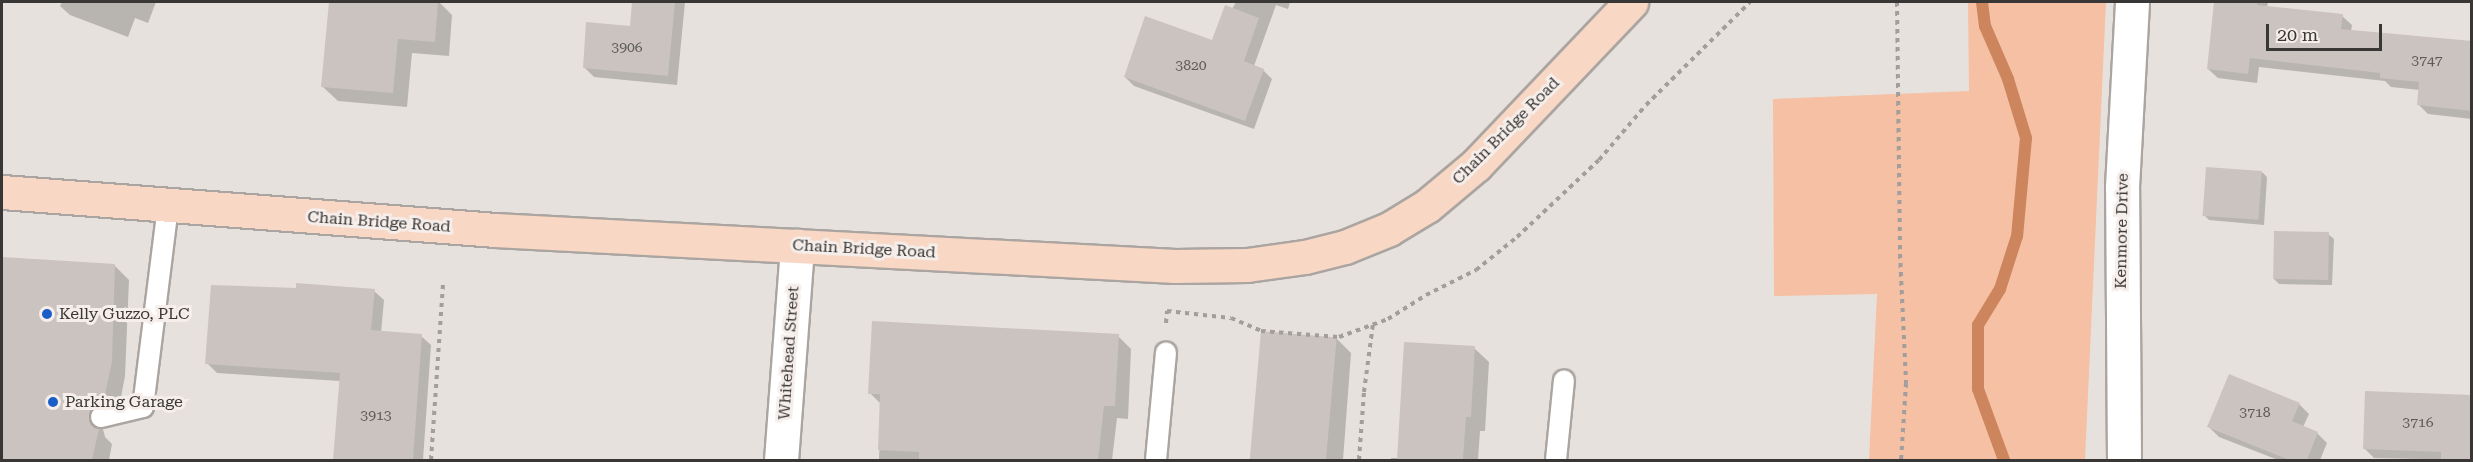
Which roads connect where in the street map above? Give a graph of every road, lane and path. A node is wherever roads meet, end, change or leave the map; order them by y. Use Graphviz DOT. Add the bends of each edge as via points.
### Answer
graph roads {
  1 [pos="1631,2"];
  2 [pos="1750,2"];
  3 [pos="1897,2"];
  4 [pos="2132,2"];
  5 [pos="2,192"];
  6 [pos="168,206"];
  7 [pos="797,246"];
  8 [pos="443,282"];
  9 [pos="1373,324"];
  10 [pos="1166,328"];
  11 [pos="1166,352"];
  12 [pos="1563,380"];
  13 [pos="101,417"];
  14 [pos="431,460"];
  15 [pos="781,460"];
  16 [pos="1156,460"];
  17 [pos="1359,460"];
  18 [pos="1556,460"];
  19 [pos="1901,460"];
  20 [pos="2124,460"];
  1 -- 7 [label="main road, Chain Bridge Road" via="1476,165 1427,206 1389,229 1345,247 1247,265 1174,266"];
  2 -- 9 [label="path" via="1647,105 1599,160 1517,237 1476,270"];
  3 -- 19 [label="path" via="1906,383"];
  4 -- 20 [label="street, Kenmore Drive" via="2122,187"];
  5 -- 6 [label="main road, Chain Bridge Road"];
  6 -- 7 [label="main road, Chain Bridge Road" via="495,231"];
  6 -- 13 [label="lane" via="143,407"];
  7 -- 15 [label="street, Whitehead Street"];
  8 -- 14 [label="path"];
  9 -- 10 [label="path" via="1337,337 1261,331 1231,318 1167,310"];
  9 -- 17 [label="path"];
  11 -- 16 [label="lane"];
  12 -- 18 [label="lane"];
}
